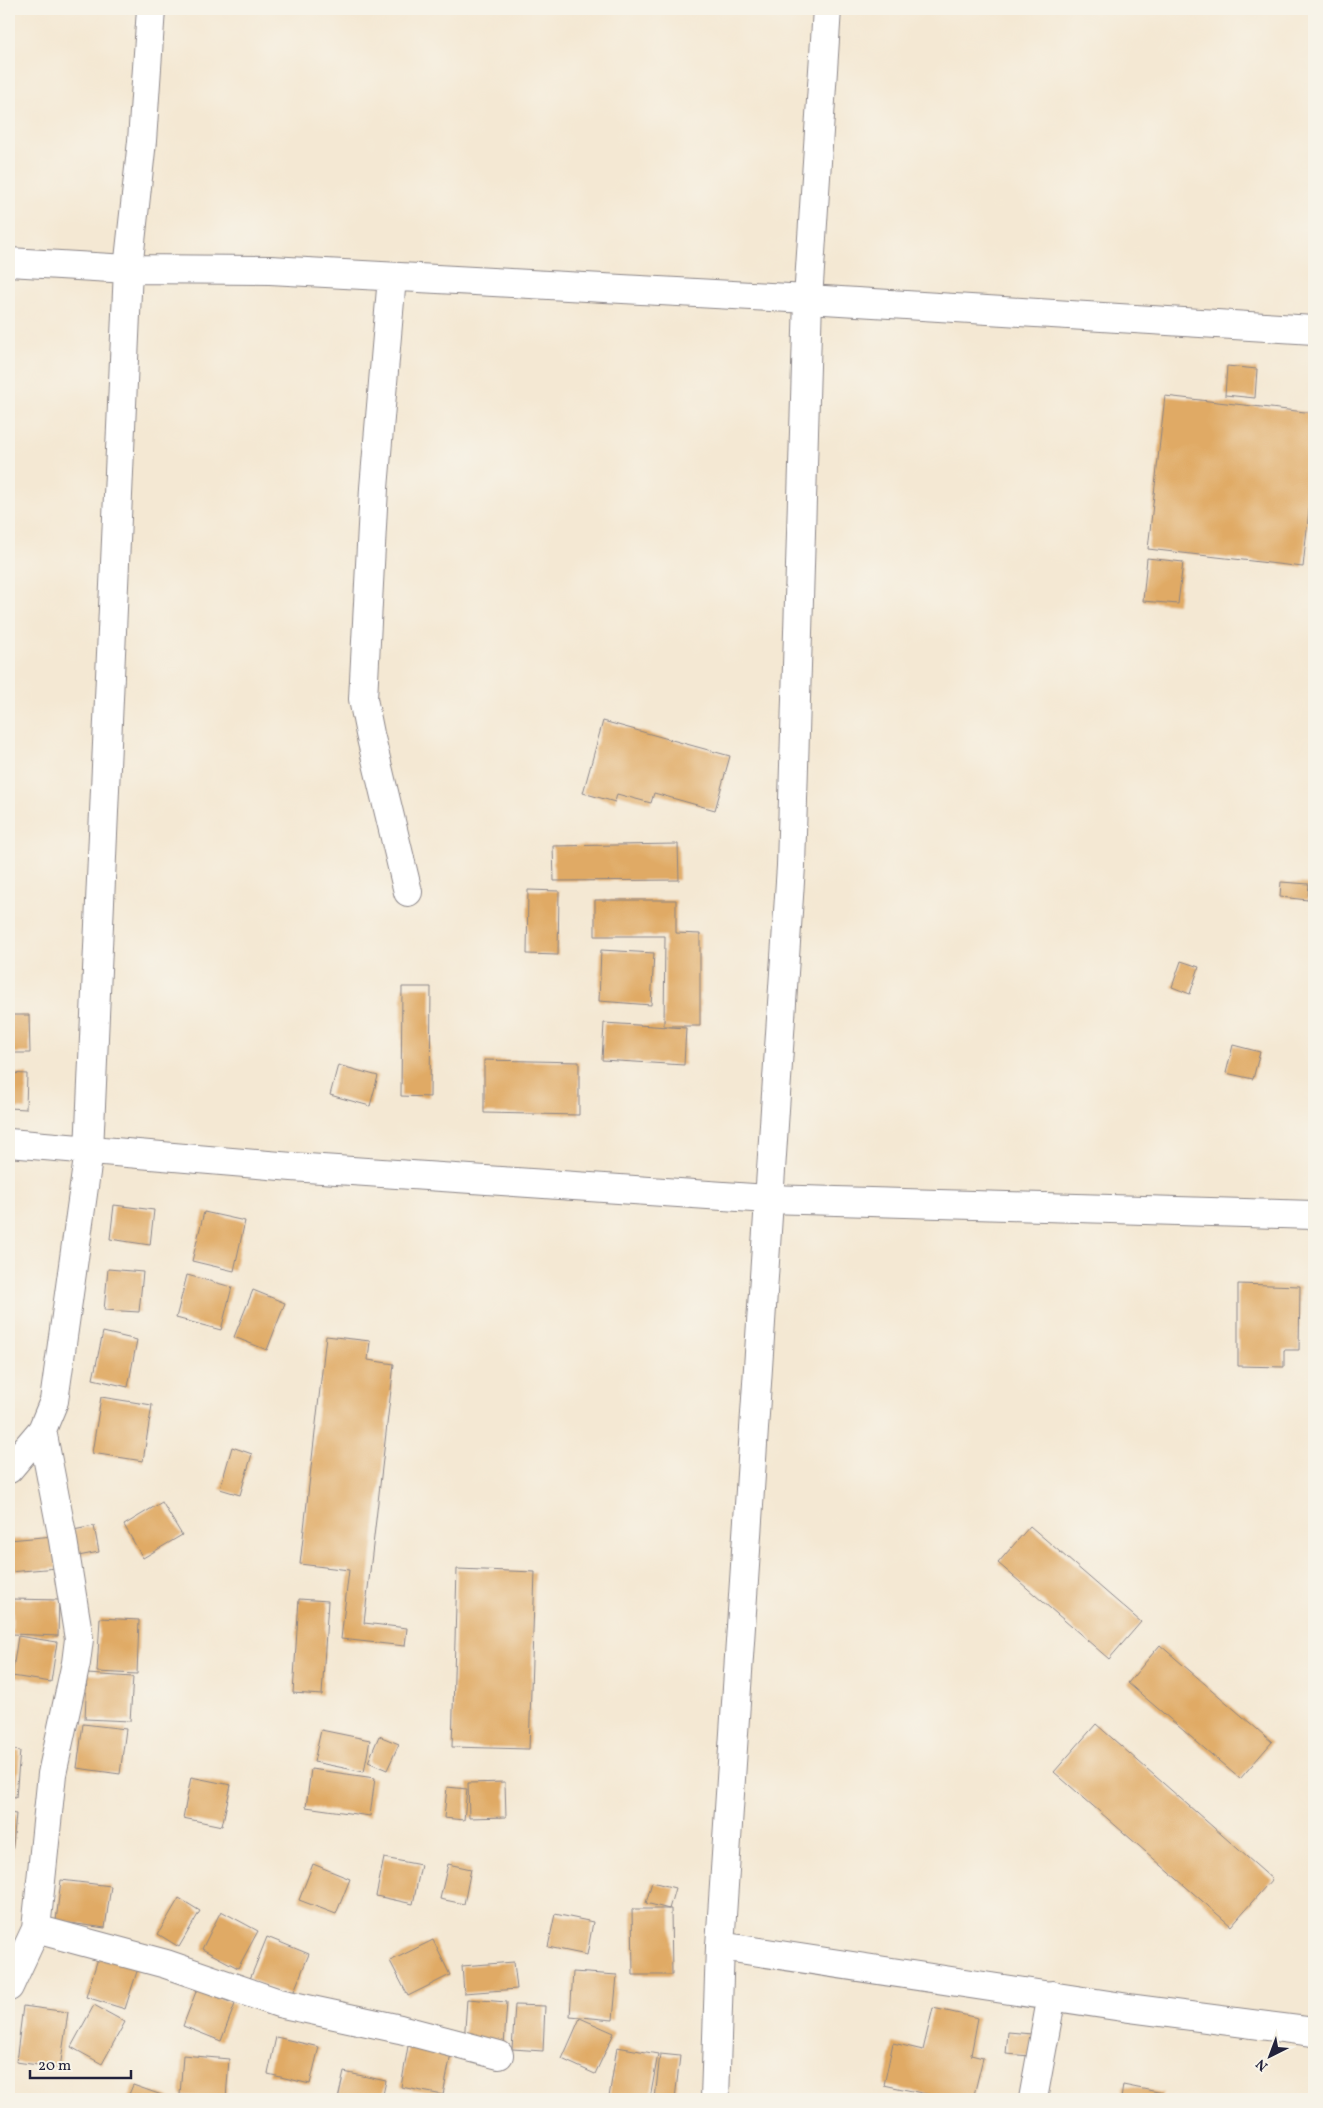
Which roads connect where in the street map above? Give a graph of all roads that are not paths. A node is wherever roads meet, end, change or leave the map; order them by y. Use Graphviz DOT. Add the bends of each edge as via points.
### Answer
graph roads {
  1 [pos="151,9"];
  2 [pos="827,9"];
  3 [pos="9,262"];
  4 [pos="128,269"];
  5 [pos="392,277"];
  6 [pos="808,299"];
  7 [pos="1314,330"];
  8 [pos="408,892"];
  9 [pos="9,1143"];
  10 [pos="89,1151"];
  11 [pos="768,1199"];
  12 [pos="1314,1215"];
  13 [pos="42,1430"];
  14 [pos="9,1469"];
  15 [pos="36,1930"];
  16 [pos="720,1946"];
  17 [pos="9,1987"];
  18 [pos="1052,1995"];
  19 [pos="1314,2032"];
  20 [pos="500,2055"];
  21 [pos="714,2099"];
  22 [pos="1033,2099"];
  1 -- 4 [label="street" via="142,141"];
  2 -- 6 [label="street"];
  3 -- 4 [label="street"];
  4 -- 5 [label="street" via="270,270"];
  4 -- 10 [label="street"];
  5 -- 6 [label="street"];
  5 -- 8 [label="street" via="374,488 364,699"];
  6 -- 7 [label="street"];
  6 -- 11 [label="street" via="791,866"];
  9 -- 10 [label="street"];
  10 -- 11 [label="street"];
  10 -- 13 [label="street" via="54,1400"];
  11 -- 12 [label="street"];
  11 -- 16 [label="street"];
  13 -- 14 [label="street"];
  13 -- 15 [label="street" via="78,1639 76,1663 52,1774"];
  15 -- 17 [label="street"];
  15 -- 20 [label="street" via="166,1964 279,2003"];
  16 -- 18 [label="street"];
  16 -- 21 [label="street"];
  18 -- 19 [label="street"];
  18 -- 22 [label="street"];
}
